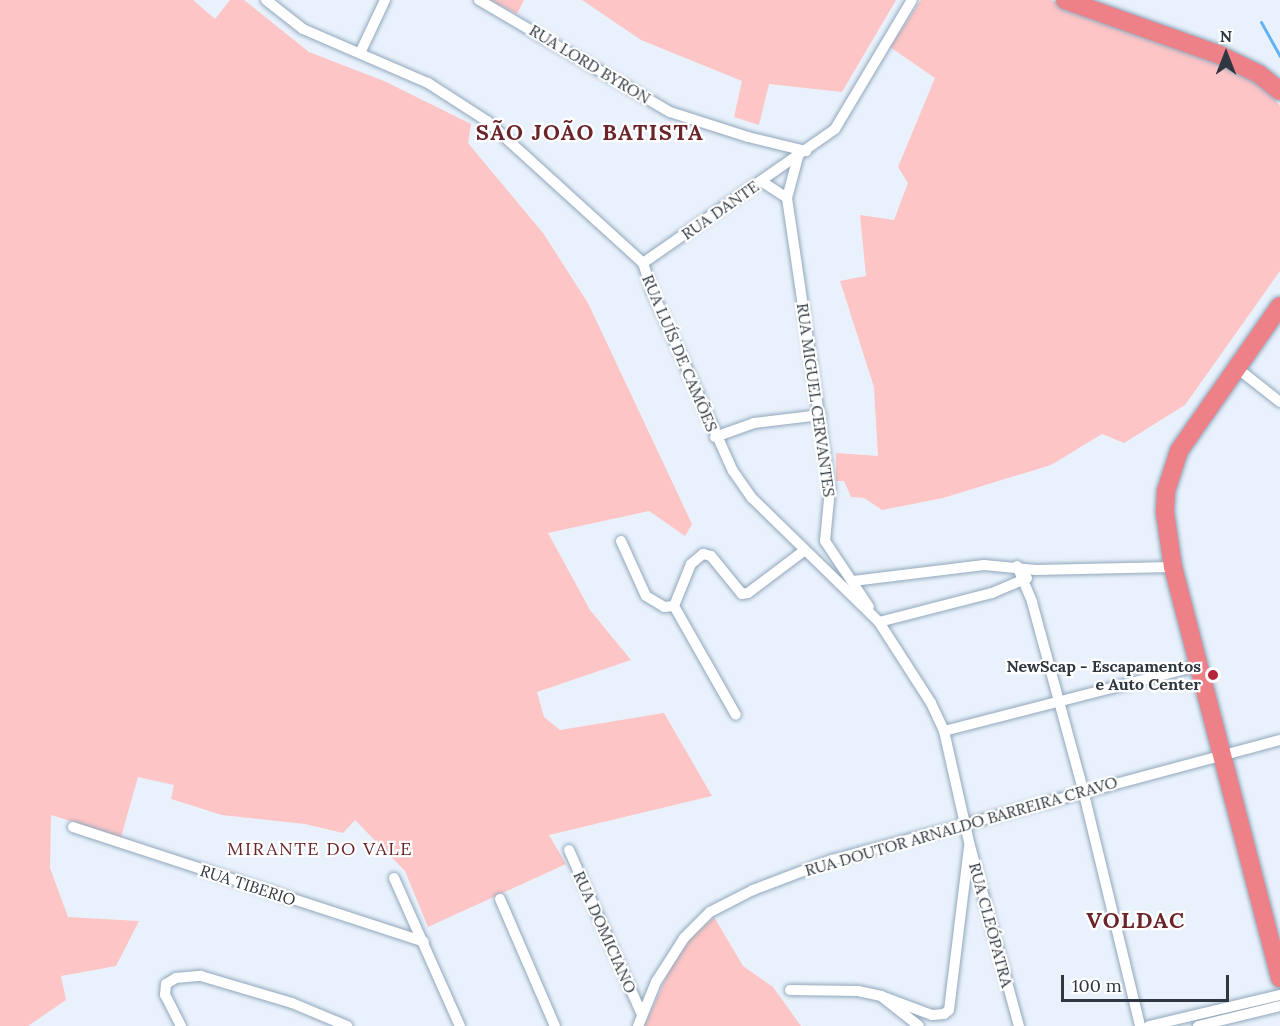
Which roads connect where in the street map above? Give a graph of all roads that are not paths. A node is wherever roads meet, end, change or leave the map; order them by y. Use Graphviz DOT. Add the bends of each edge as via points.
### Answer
graph roads {
  1 [pos="266,0"];
  2 [pos="385,0"];
  3 [pos="479,0"];
  4 [pos="912,0"];
  5 [pos="1065,0"];
  6 [pos="360,53"];
  7 [pos="1280,91"];
  8 [pos="802,154"];
  9 [pos="761,181"];
  10 [pos="787,198"];
  11 [pos="643,263"];
  12 [pos="1280,306"];
  13 [pos="1237,368"];
  14 [pos="1280,402"];
  15 [pos="821,415"];
  16 [pos="715,437"];
  17 [pos="621,541"];
  18 [pos="805,550"];
  19 [pos="1017,566"];
  20 [pos="1173,567"];
  21 [pos="1036,570"];
  22 [pos="853,581"];
  23 [pos="1024,581"];
  24 [pos="674,606"];
  25 [pos="879,622"];
  26 [pos="1198,666"];
  27 [pos="1059,703"];
  28 [pos="736,715"];
  29 [pos="944,732"];
  30 [pos="1280,740"];
  31 [pos="1220,754"];
  32 [pos="1083,790"];
  33 [pos="966,823"];
  34 [pos="73,827"];
  35 [pos="970,846"];
  36 [pos="569,850"];
  37 [pos="394,878"];
  38 [pos="980,879"];
  39 [pos="962,898"];
  40 [pos="500,899"];
  41 [pos="424,942"];
  42 [pos="1280,978"];
  43 [pos="790,990"];
  44 [pos="1280,995"];
  45 [pos="881,996"];
  46 [pos="1280,1006"];
  47 [pos="642,1015"];
  48 [pos="1208,1018"];
  49 [pos="181,1026"];
  50 [pos="347,1026"];
  51 [pos="460,1026"];
  52 [pos="555,1026"];
  53 [pos="638,1026"];
  54 [pos="919,1026"];
  55 [pos="1018,1026"];
  56 [pos="1140,1026"];
  57 [pos="1149,1026"];
  58 [pos="1198,1026"];
  1 -- 6 [label="street, RUA LUÍS DE CAMÕES" via="303,29"];
  2 -- 6 [label="street"];
  3 -- 8 [label="street, RUA LORD BYRON" via="670,112"];
  4 -- 8 [label="street, RUA DANTE" via="842,119"];
  5 -- 7 [label="highway" via="1220,55 1259,74"];
  6 -- 11 [label="street, RUA LUÍS DE CAMÕES" via="428,83 488,121"];
  8 -- 9 [label="street, RUA DANTE"];
  8 -- 10 [label="street, RUA MIGUEL CERVANTES"];
  9 -- 10 [label="street"];
  9 -- 11 [label="street, RUA DANTE"];
  10 -- 15 [label="street, RUA MIGUEL CERVANTES"];
  11 -- 16 [label="street, RUA LUÍS DE CAMÕES"];
  12 -- 13 [label="highway"];
  13 -- 14 [label="street"];
  13 -- 20 [label="highway" via="1206,410 1170,471 1166,513"];
  15 -- 16 [label="street" via="754,423"];
  15 -- 22 [label="street, RUA MIGUEL CERVANTES" via="830,489 825,541"];
  16 -- 18 [label="street, RUA LUÍS DE CAMÕES" via="752,498"];
  17 -- 24 [label="street" via="646,596 654,604"];
  18 -- 24 [label="street" via="748,593 736,590 711,556 703,554 692,564"];
  18 -- 25 [label="street, RUA LUÍS DE CAMÕES"];
  19 -- 21 [label="street"];
  19 -- 22 [label="street" via="946,568"];
  19 -- 23 [label="street"];
  20 -- 21 [label="street"];
  20 -- 26 [label="highway"];
  21 -- 23 [label="street"];
  22 -- 25 [label="street, RUA MIGUEL CERVANTES"];
  23 -- 25 [label="street"];
  23 -- 27 [label="street"];
  24 -- 28 [label="street"];
  25 -- 29 [label="street, RUA LUÍS DE CAMÕES" via="917,677"];
  26 -- 27 [label="street"];
  26 -- 31 [label="highway"];
  27 -- 29 [label="street"];
  27 -- 32 [label="street"];
  29 -- 33 [label="street, RUA LUÍS DE CAMÕES"];
  30 -- 31 [label="street, RUA DOUTOR ARNALDO BARREIRA CRAVO"];
  31 -- 32 [label="street, RUA DOUTOR ARNALDO BARREIRA CRAVO"];
  31 -- 42 [label="highway"];
  32 -- 33 [label="street, RUA DOUTOR ARNALDO BARREIRA CRAVO"];
  32 -- 56 [label="street"];
  33 -- 35 [label="street, RUA CLEÓPATRA"];
  33 -- 47 [label="street, RUA DOUTOR ARNALDO BARREIRA CRAVO" via="832,860 753,890 710,912 684,938 656,982"];
  34 -- 41 [label="street, RUA TIBERIO"];
  35 -- 38 [label="street, RUA CLEÓPATRA"];
  35 -- 39 [label="street"];
  36 -- 47 [label="street, RUA DOMICIANO"];
  37 -- 41 [label="street"];
  38 -- 39 [label="street"];
  38 -- 55 [label="street, RUA CLEÓPATRA"];
  39 -- 45 [label="street" via="949,1010 932,1015"];
  40 -- 52 [label="street"];
  41 -- 51 [label="street"];
  43 -- 45 [label="street" via="850,990"];
  44 -- 48 [label="street"];
  45 -- 54 [label="street"];
  46 -- 48 [label="street"];
  47 -- 53 [label="street, RUA DOUTOR ARNALDO BARREIRA CRAVO"];
  48 -- 57 [label="street"];
  48 -- 58 [label="street"];
  49 -- 50 [label="street" via="165,994 166,984 176,978 201,976 292,1003"];
}
